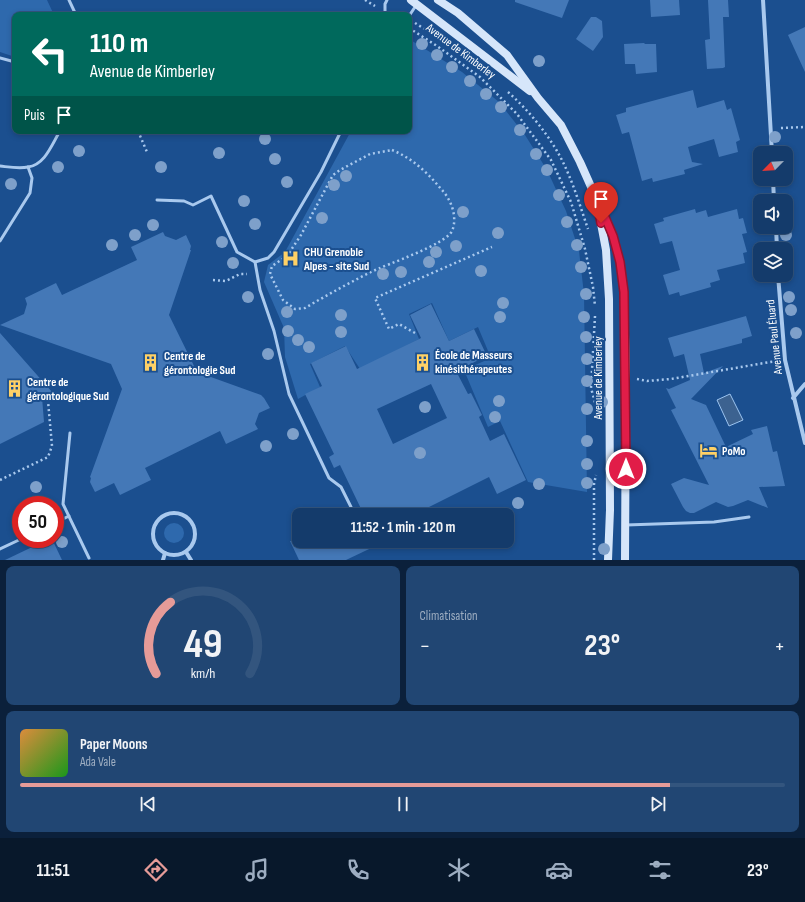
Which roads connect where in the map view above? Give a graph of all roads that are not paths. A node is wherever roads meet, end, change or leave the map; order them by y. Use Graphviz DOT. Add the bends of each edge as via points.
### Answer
graph roads {
  1 [pos="68,0"];
  2 [pos="387,0"];
  3 [pos="438,0"];
  4 [pos="763,0"];
  5 [pos="415,1"];
  6 [pos="74,12"];
  7 [pos="385,12"];
  8 [pos="411,12"];
  9 [pos="0,58"];
  10 [pos="12,61"];
  11 [pos="538,98"];
  12 [pos="58,134"];
  13 [pos="340,134"];
  14 [pos="771,146"];
  15 [pos="0,166"];
  16 [pos="28,167"];
  17 [pos="596,196"];
  18 [pos="157,200"];
  19 [pos="0,241"];
  20 [pos="255,262"];
  21 [pos="779,282"];
  22 [pos="805,384"];
  23 [pos="793,398"];
  24 [pos="70,433"];
  25 [pos="805,443"];
  26 [pos="351,507"];
  27 [pos="69,516"];
  28 [pos="64,518"];
  29 [pos="748,518"];
  30 [pos="626,525"];
  31 [pos="12,543"];
  32 [pos="0,549"];
  33 [pos="186,552"];
  34 [pos="165,553"];
  35 [pos="89,558"];
  36 [pos="163,560"];
  37 [pos="191,560"];
  38 [pos="608,560"];
  39 [pos="625,560"];
  1 -- 6 [label="lane"];
  2 -- 7 [label="lane"];
  3 -- 11 [label="main road, Avenue de Kimberley" via="458,13 507,55"];
  4 -- 14 [label="street"];
  5 -- 8 [label="lane"];
  5 -- 11 [label="main road, Avenue de Kimberley"];
  9 -- 10 [label="lane"];
  11 -- 17 [label="main road, Avenue de Kimberley" via="561,125"];
  12 -- 16 [label="lane" via="44,159"];
  13 -- 20 [label="lane" via="321,172 277,248 268,258"];
  15 -- 16 [label="lane"];
  16 -- 19 [label="lane" via="32,178 30,193"];
  17 -- 30 [label="main road, Avenue de Kimberley" via="613,236 624,292"];
  17 -- 38 [label="main road, Avenue de Kimberley" via="606,250 609,299"];
  18 -- 20 [label="lane" via="184,201 193,205 211,196 237,252"];
  20 -- 26 [label="lane" via="260,290 290,394 330,478 342,487"];
  21 -- 23 [label="street, Avenue Paul Éluard" via="785,360"];
  22 -- 23 [label="street"];
  23 -- 25 [label="street, Avenue Paul Éluard"];
  24 -- 27 [label="lane" via="63,504"];
  27 -- 28 [label="lane"];
  27 -- 35 [label="lane"];
  29 -- 30 [label="lane" via="714,522"];
  30 -- 39 [label="main road, Avenue de Kimberley"];
  31 -- 32 [label="lane"];
  33 -- 34 [label="street" via="179,555"];
  33 -- 34 [label="street" via="194,541 194,527 186,516 173,512 160,518 153,530 155,544"];
  33 -- 37 [label="street"];
  34 -- 36 [label="street"];
}
